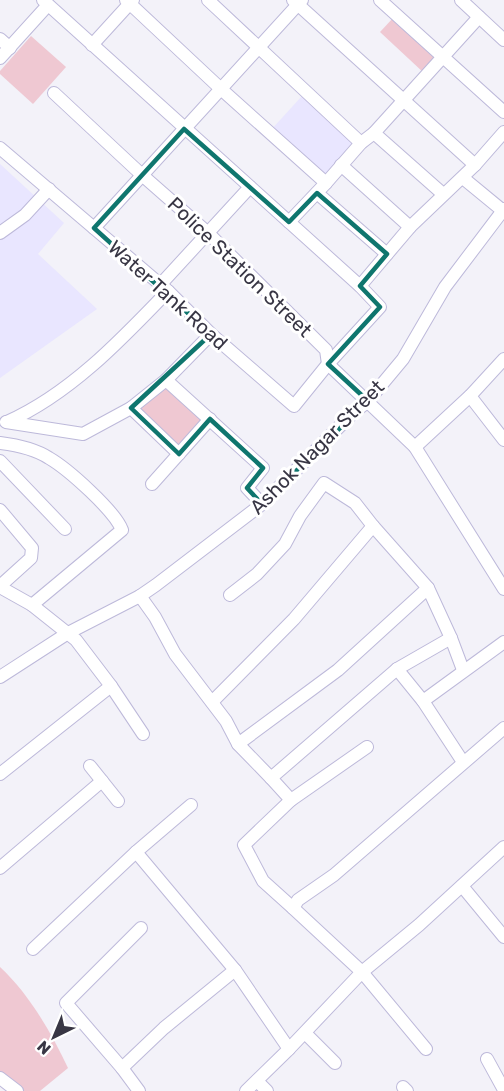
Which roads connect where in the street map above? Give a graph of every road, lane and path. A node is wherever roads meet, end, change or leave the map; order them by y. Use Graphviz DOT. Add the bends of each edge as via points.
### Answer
graph roads {
  1 [pos="208,0"];
  2 [pos="380,0"];
  3 [pos="462,0"];
  4 [pos="130,1"];
  5 [pos="298,1"];
  6 [pos="45,2"];
  7 [pos="479,17"];
  8 [pos="504,40"];
  9 [pos="5,43"];
  10 [pos="92,45"];
  11 [pos="258,47"];
  12 [pos="443,57"];
  13 [pos="0,58"];
  14 [pos="221,89"];
  15 [pos="54,93"];
  16 [pos="403,99"];
  17 [pos="504,112"];
  18 [pos="184,129"];
  19 [pos="504,132"];
  20 [pos="374,133"];
  21 [pos="361,143"];
  22 [pos="0,148"];
  23 [pos="341,165"];
  24 [pos="475,165"];
  25 [pos="142,175"];
  26 [pos="463,178"];
  27 [pos="326,183"];
  28 [pos="250,187"];
  29 [pos="49,189"];
  30 [pos="317,193"];
  31 [pos="443,194"];
  32 [pos="503,209"];
  33 [pos="289,222"];
  34 [pos="410,227"];
  35 [pos="94,228"];
  36 [pos="0,232"];
  37 [pos="208,233"];
  38 [pos="387,254"];
  39 [pos="360,286"];
  40 [pos="164,288"];
  41 [pos="211,334"];
  42 [pos="504,359"];
  43 [pos="328,364"];
  44 [pos="166,380"];
  45 [pos="470,396"];
  46 [pos="368,402"];
  47 [pos="130,408"];
  48 [pos="210,419"];
  49 [pos="3,424"];
  50 [pos="503,435"];
  51 [pos="0,443"];
  52 [pos="416,447"];
  53 [pos="178,454"];
  54 [pos="0,461"];
  55 [pos="152,484"];
  56 [pos="262,504"];
  57 [pos="0,510"];
  58 [pos="373,526"];
  59 [pos="65,530"];
  60 [pos="0,587"];
  61 [pos="428,588"];
  62 [pos="504,589"];
  63 [pos="230,595"];
  64 [pos="140,596"];
  65 [pos="32,605"];
  66 [pos="68,633"];
  67 [pos="451,638"];
  68 [pos="504,642"];
  69 [pos="397,669"];
  70 [pos="463,670"];
  71 [pos="0,677"];
  72 [pos="111,686"];
  73 [pos="423,701"];
  74 [pos="212,702"];
  75 [pos="504,728"];
  76 [pos="143,734"];
  77 [pos="238,744"];
  78 [pos="367,747"];
  79 [pos="463,762"];
  80 [pos="90,766"];
  81 [pos="0,774"];
  82 [pos="271,778"];
  83 [pos="102,781"];
  84 [pos="291,800"];
  85 [pos="118,801"];
  86 [pos="190,805"];
  87 [pos="504,847"];
  88 [pos="136,852"];
  89 [pos="0,868"];
  90 [pos="462,886"];
  91 [pos="293,908"];
  92 [pos="141,928"];
  93 [pos="504,937"];
  94 [pos="33,949"];
  95 [pos="235,970"];
  96 [pos="362,972"];
  97 [pos="305,1033"];
  98 [pos="289,1049"];
  99 [pos="426,1049"];
  100 [pos="487,1059"];
  101 [pos="335,1063"];
  102 [pos="123,1068"];
  103 [pos="0,1079"];
  104 [pos="257,1081"];
  105 [pos="504,1090"];
  106 [pos="17,1091"];
  107 [pos="139,1091"];
  108 [pos="246,1091"];
  109 [pos="267,1091"];
  1 -- 11 [label="street"];
  2 -- 12 [label="street"];
  3 -- 7 [label="street"];
  4 -- 10 [label="street"];
  4 -- 14 [label="street"];
  5 -- 11 [label="street"];
  5 -- 16 [label="street"];
  6 -- 9 [label="street"];
  6 -- 10 [label="street"];
  7 -- 8 [label="street"];
  7 -- 12 [label="street"];
  9 -- 13 [label="street"];
  10 -- 18 [label="street"];
  11 -- 14 [label="street"];
  11 -- 21 [label="street"];
  12 -- 16 [label="street"];
  12 -- 17 [label="street"];
  14 -- 18 [label="street"];
  14 -- 27 [label="street"];
  15 -- 25 [label="street, Police Station Street"];
  16 -- 20 [label="street"];
  16 -- 24 [label="street"];
  18 -- 25 [label="street"];
  18 -- 28 [label="street"];
  19 -- 24 [label="street"];
  20 -- 21 [label="street"];
  20 -- 31 [label="street"];
  21 -- 23 [label="street"];
  22 -- 29 [label="street, Water Tank Road"];
  23 -- 27 [label="street"];
  23 -- 34 [label="street"];
  24 -- 26 [label="street"];
  25 -- 35 [label="street"];
  25 -- 37 [label="street, Police Station Street"];
  26 -- 31 [label="street"];
  26 -- 32 [label="street"];
  27 -- 30 [label="street"];
  28 -- 33 [label="street"];
  28 -- 37 [label="street"];
  29 -- 35 [label="street, Water Tank Road"];
  29 -- 36 [label="street" via="25,215"];
  30 -- 33 [label="street"];
  30 -- 38 [label="street"];
  31 -- 34 [label="street"];
  32 -- 46 [label="street, Ashok Nagar Street" via="445,287 403,359"];
  33 -- 39 [label="street"];
  34 -- 38 [label="street"];
  35 -- 40 [label="street, Water Tank Road"];
  37 -- 40 [label="street"];
  37 -- 43 [label="street, Police Station Street" via="326,350"];
  38 -- 39 [label="street"];
  39 -- 43 [label="street" via="380,307"];
  40 -- 41 [label="street, Water Tank Road"];
  40 -- 49 [label="street" via="122,339 89,368 24,414"];
  41 -- 43 [label="street, Water Tank Road" via="294,406"];
  41 -- 44 [label="street"];
  42 -- 45 [label="street"];
  43 -- 46 [label="street, Police Station Street"];
  44 -- 47 [label="street"];
  44 -- 48 [label="street"];
  45 -- 50 [label="street"];
  45 -- 52 [label="street"];
  46 -- 52 [label="street, Police Station Street"];
  46 -- 56 [label="street, Ashok Nagar Street"];
  47 -- 49 [label="street" via="83,434"];
  47 -- 53 [label="street"];
  48 -- 53 [label="street"];
  48 -- 56 [label="street" via="263,468 247,488"];
  51 -- 65 [label="street" via="49,458 105,505 122,530"];
  52 -- 62 [label="street, Police Station Street"];
  53 -- 55 [label="street"];
  54 -- 59 [label="street"];
  56 -- 64 [label="street, Ashok Nagar Street"];
  57 -- 60 [label="street" via="32,548 31,558"];
  58 -- 61 [label="street"];
  58 -- 63 [label="street" via="355,503 324,483 285,544"];
  58 -- 74 [label="street" via="294,619"];
  60 -- 65 [label="street"];
  61 -- 67 [label="street"];
  61 -- 77 [label="street" via="338,670"];
  64 -- 66 [label="street, Ashok Nagar Street"];
  64 -- 74 [label="street" via="175,654"];
  65 -- 66 [label="street"];
  66 -- 71 [label="street, Ashok Nagar Street"];
  66 -- 72 [label="street"];
  67 -- 69 [label="street"];
  67 -- 70 [label="street"];
  68 -- 70 [label="street"];
  69 -- 73 [label="street"];
  69 -- 82 [label="street"];
  70 -- 73 [label="street"];
  72 -- 76 [label="street"];
  72 -- 81 [label="street"];
  73 -- 79 [label="street"];
  74 -- 77 [label="street"];
  75 -- 79 [label="street"];
  77 -- 82 [label="street"];
  78 -- 84 [label="street"];
  79 -- 91 [label="street"];
  80 -- 83 [label="street"];
  82 -- 84 [label="street"];
  83 -- 85 [label="street"];
  83 -- 89 [label="street"];
  84 -- 91 [label="street" via="244,845 263,881"];
  86 -- 88 [label="street"];
  87 -- 90 [label="street"];
  88 -- 94 [label="street"];
  88 -- 95 [label="street"];
  90 -- 93 [label="street"];
  90 -- 96 [label="street"];
  91 -- 96 [label="street"];
  92 -- 102 [label="street" via="66,1003"];
  95 -- 98 [label="street"];
  95 -- 102 [label="street" via="164,1028"];
  96 -- 97 [label="street"];
  96 -- 99 [label="street"];
  97 -- 98 [label="street"];
  97 -- 101 [label="street"];
  98 -- 104 [label="street"];
  100 -- 105 [label="street"];
  102 -- 107 [label="street"];
  103 -- 106 [label="street"];
  104 -- 108 [label="street"];
  104 -- 109 [label="street"];
}
